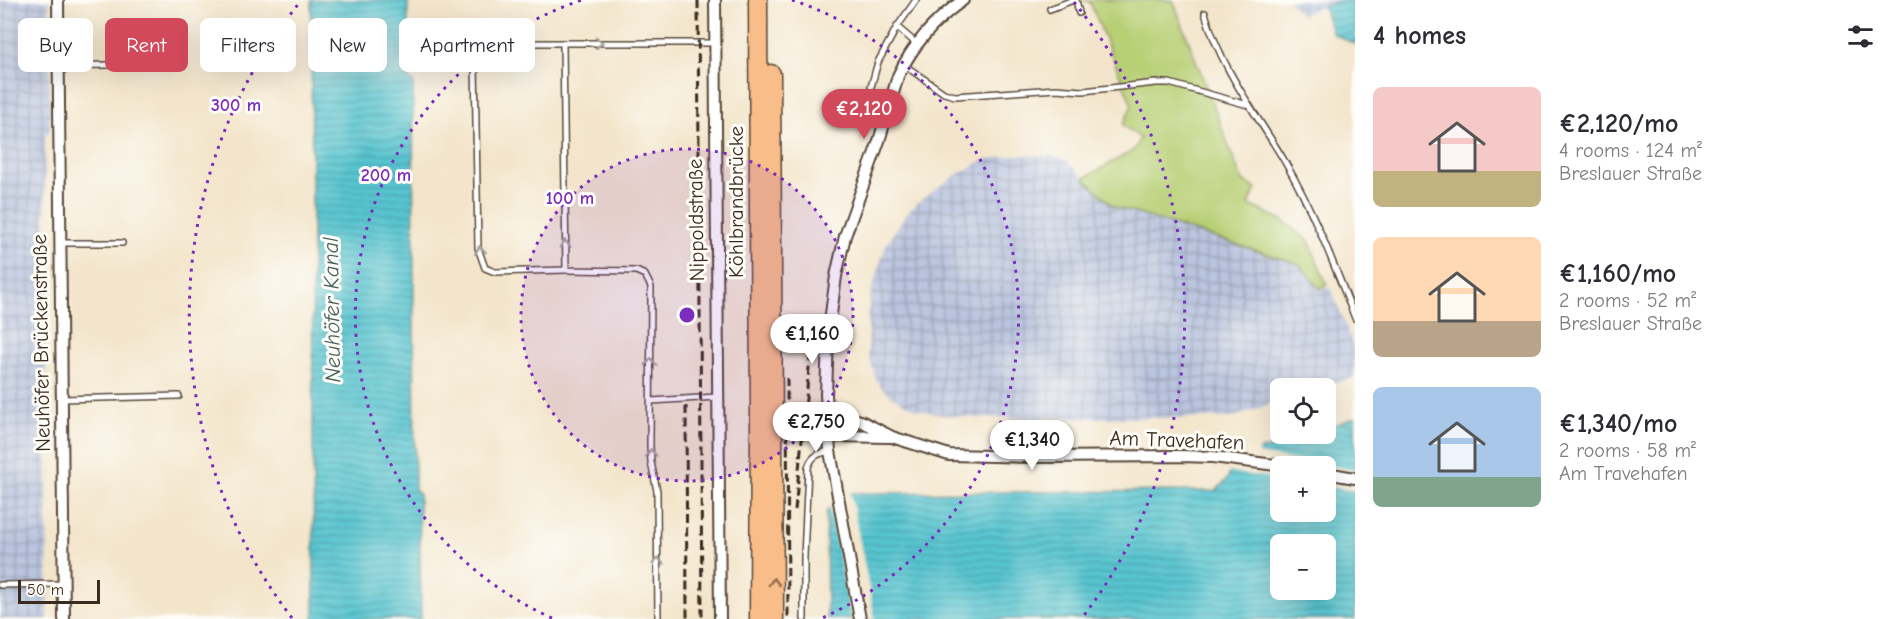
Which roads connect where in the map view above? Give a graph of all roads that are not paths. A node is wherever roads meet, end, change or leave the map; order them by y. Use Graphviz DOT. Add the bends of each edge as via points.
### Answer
graph roads {
  1 [pos="58,0"];
  2 [pos="715,0"];
  3 [pos="758,0"];
  4 [pos="770,0"];
  5 [pos="916,0"];
  6 [pos="963,0"];
  7 [pos="1075,0"];
  8 [pos="1050,9"];
  9 [pos="1079,13"];
  10 [pos="1205,13"];
  11 [pos="58,18"];
  12 [pos="897,27"];
  13 [pos="563,43"];
  14 [pos="714,43"];
  15 [pos="917,44"];
  16 [pos="903,65"];
  17 [pos="58,72"];
  18 [pos="871,87"];
  19 [pos="1248,105"];
  20 [pos="59,243"];
  21 [pos="122,243"];
  22 [pos="566,270"];
  23 [pos="1355,318"];
  24 [pos="179,396"];
  25 [pos="717,397"];
  26 [pos="61,399"];
  27 [pos="651,401"];
  28 [pos="827,415"];
  29 [pos="828,436"];
  30 [pos="892,437"];
  31 [pos="830,452"];
  32 [pos="1270,464"];
  33 [pos="1336,475"];
  34 [pos="1355,478"];
  35 [pos="64,584"];
  36 [pos="0,585"];
  37 [pos="64,619"];
  38 [pos="658,619"];
  39 [pos="720,619"];
  40 [pos="759,619"];
  41 [pos="774,619"];
  42 [pos="804,619"];
  43 [pos="860,619"];
  1 -- 11 [label="street, Neuhöfer Brückenstraße"];
  2 -- 14 [label="street, Nippoldstraße"];
  3 -- 40 [label="main road, Köhlbrandbrücke"];
  41 -- 4 [label="main road, Köhlbrandbrücke, one-way"];
  5 -- 12 [label="lane"];
  6 -- 15 [label="street"];
  7 -- 8 [label="lane"];
  7 -- 9 [label="lane"];
  10 -- 19 [label="lane" via="1211,37"];
  12 -- 15 [label="lane"];
  12 -- 18 [label="lane" via="878,62"];
  13 -- 14 [label="lane, one-way"];
  22 -- 13 [label="lane, one-way"];
  22 -- 13 [label="lane, one-way" via="495,272 485,268 480,259 475,62 478,52 490,43"];
  14 -- 25 [label="street, Nippoldstraße"];
  15 -- 16 [label="street"];
  16 -- 19 [label="lane" via="944,93 955,96 1104,90 1162,83"];
  16 -- 28 [label="street" via="840,256 828,337"];
  17 -- 20 [label="street, Neuhöfer Brückenstraße"];
  19 -- 23 [label="lane" via="1309,205"];
  20 -- 21 [label="lane"];
  20 -- 26 [label="street, Neuhöfer Brückenstraße"];
  27 -- 22 [label="lane, one-way" via="651,287 645,275 636,271"];
  24 -- 26 [label="lane"];
  25 -- 27 [label="lane"];
  25 -- 39 [label="street, Nippoldstraße"];
  26 -- 35 [label="street, Neuhöfer Brückenstraße"];
  38 -- 27 [label="lane, one-way" via="657,491 651,462"];
  28 -- 29 [label="street"];
  28 -- 30 [label="street, Am Travehafen" via="850,417"];
  29 -- 30 [label="street, Am Travehafen"];
  29 -- 31 [label="street"];
  30 -- 32 [label="street, Am Travehafen" via="940,453 969,457 1180,456"];
  31 -- 42 [label="lane" via="813,458 807,478"];
  31 -- 43 [label="street"];
  33 -- 34 [label="street"];
  35 -- 36 [label="lane"];
  35 -- 37 [label="street, Neuhöfer Brückenstraße"];
}
